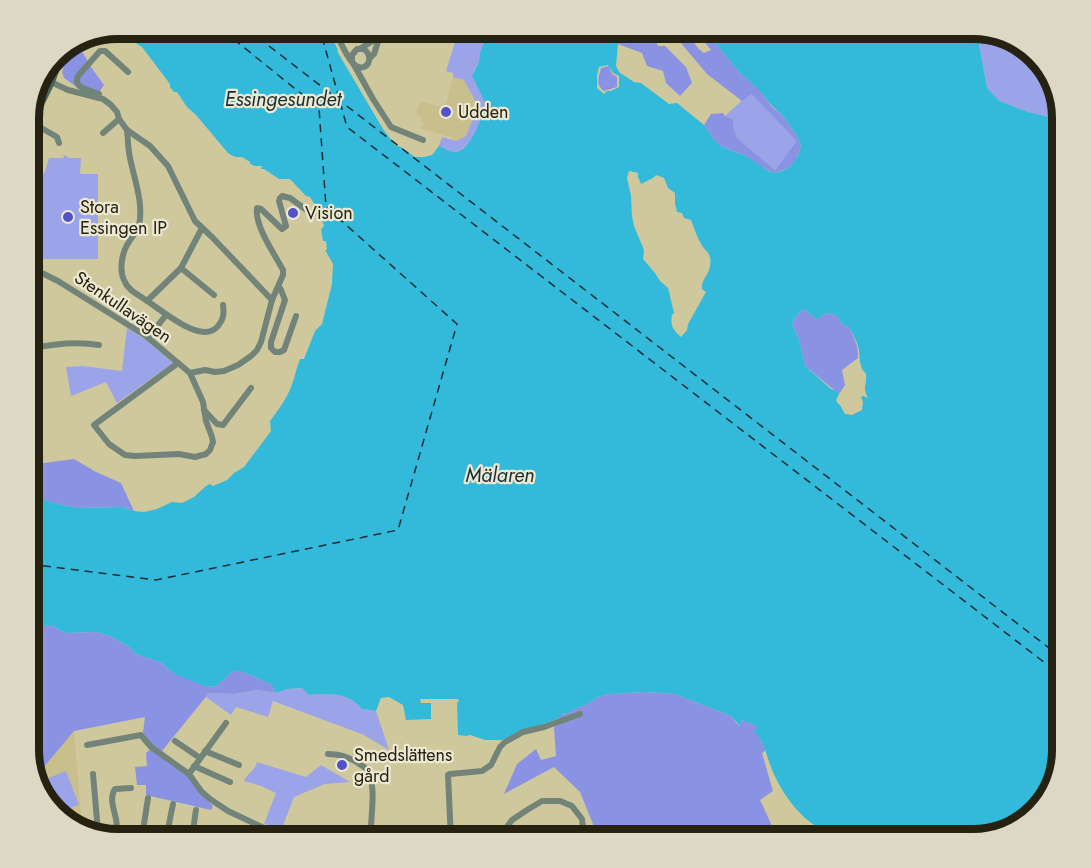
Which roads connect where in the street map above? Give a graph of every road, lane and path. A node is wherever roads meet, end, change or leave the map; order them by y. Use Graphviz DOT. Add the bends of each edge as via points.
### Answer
graph roads {
  1 [pos="339,39"];
  2 [pos="376,39"];
  3 [pos="378,39"];
  4 [pos="344,48"];
  5 [pos="359,49"];
  6 [pos="370,58"];
  7 [pos="353,62"];
  8 [pos="365,66"];
  9 [pos="56,69"];
  10 [pos="128,72"];
  11 [pos="361,78"];
  12 [pos="51,82"];
  13 [pos="103,99"];
  14 [pos="41,101"];
  15 [pos="119,119"];
  16 [pos="39,128"];
  17 [pos="127,130"];
  18 [pos="103,133"];
  19 [pos="423,140"];
  20 [pos="59,143"];
  21 [pos="319,211"];
  22 [pos="202,228"];
  23 [pos="181,268"];
  24 [pos="39,271"];
  25 [pos="279,287"];
  26 [pos="214,295"];
  27 [pos="272,300"];
  28 [pos="147,301"];
  29 [pos="223,305"];
  30 [pos="166,315"];
  31 [pos="296,316"];
  32 [pos="148,338"];
  33 [pos="99,345"];
  34 [pos="39,348"];
  35 [pos="178,363"];
  36 [pos="190,373"];
  37 [pos="251,388"];
  38 [pos="204,410"];
  39 [pos="580,714"];
  40 [pos="226,723"];
  41 [pos="176,741"];
  42 [pos="87,745"];
  43 [pos="206,751"];
  44 [pos="328,754"];
  45 [pos="200,758"];
  46 [pos="239,765"];
  47 [pos="194,766"];
  48 [pos="93,774"];
  49 [pos="189,774"];
  50 [pos="230,782"];
  51 [pos="131,788"];
  52 [pos="148,798"];
  53 [pos="172,804"];
  54 [pos="196,810"];
  55 [pos="97,826"];
  56 [pos="450,828"];
  57 [pos="117,829"];
  58 [pos="143,829"];
  59 [pos="168,829"];
  60 [pos="194,829"];
  61 [pos="266,829"];
  62 [pos="370,829"];
  63 [pos="437,829"];
  64 [pos="506,829"];
  65 [pos="583,829"];
  1 -- 4 [label="street"];
  2 -- 5 [label="street"];
  3 -- 6 [label="street"];
  4 -- 5 [label="street"];
  4 -- 7 [label="street"];
  5 -- 6 [label="street" via="367,51"];
  5 -- 7 [label="street" via="352,55"];
  6 -- 8 [label="street"];
  7 -- 8 [label="street"];
  7 -- 11 [label="street"];
  8 -- 11 [label="street"];
  9 -- 12 [label="street"];
  10 -- 13 [label="street" via="100,51 76,80 82,88"];
  11 -- 19 [label="street" via="391,127"];
  12 -- 13 [label="street"];
  12 -- 14 [label="street"];
  13 -- 15 [label="street"];
  15 -- 17 [label="street"];
  15 -- 18 [label="street"];
  16 -- 20 [label="street" via="57,137"];
  17 -- 22 [label="street" via="150,146 168,166"];
  17 -- 28 [label="street" via="140,212 138,227 122,261 123,279 131,291"];
  21 -- 25 [label="street" via="312,214 282,195 279,201 286,226 282,229 257,208 258,223 283,270"];
  22 -- 23 [label="street"];
  22 -- 27 [label="street"];
  23 -- 26 [label="street"];
  23 -- 28 [label="street"];
  24 -- 32 [label="street, Stenkullavägen"];
  25 -- 27 [label="street"];
  25 -- 31 [label="street" via="285,300 271,342 275,352 284,350"];
  27 -- 36 [label="street" via="257,350 224,371"];
  28 -- 30 [label="street"];
  29 -- 30 [label="street" via="221,324 205,333"];
  30 -- 32 [label="street"];
  32 -- 35 [label="street, Stenkullavägen"];
  33 -- 34 [label="street" via="58,343"];
  35 -- 36 [label="street, Stenkullavägen"];
  35 -- 38 [label="street" via="94,425 125,455 195,457 206,454 213,442"];
  36 -- 38 [label="street"];
  37 -- 38 [label="street" via="223,425"];
  39 -- 56 [label="street" via="523,732 505,742 491,765 482,771 448,775"];
  40 -- 43 [label="street"];
  41 -- 45 [label="street"];
  42 -- 49 [label="street" via="141,735 151,747"];
  43 -- 45 [label="street"];
  43 -- 46 [label="street"];
  44 -- 62 [label="street" via="346,756 366,768 373,794"];
  45 -- 47 [label="street"];
  47 -- 49 [label="street"];
  47 -- 50 [label="street"];
  48 -- 55 [label="street"];
  49 -- 61 [label="street" via="210,800"];
  51 -- 57 [label="street" via="115,789 112,794"];
  52 -- 58 [label="street"];
  53 -- 59 [label="street"];
  54 -- 60 [label="street"];
  56 -- 63 [label="street"];
  64 -- 65 [label="street" via="512,820 542,801 573,806 582,819"];
}
